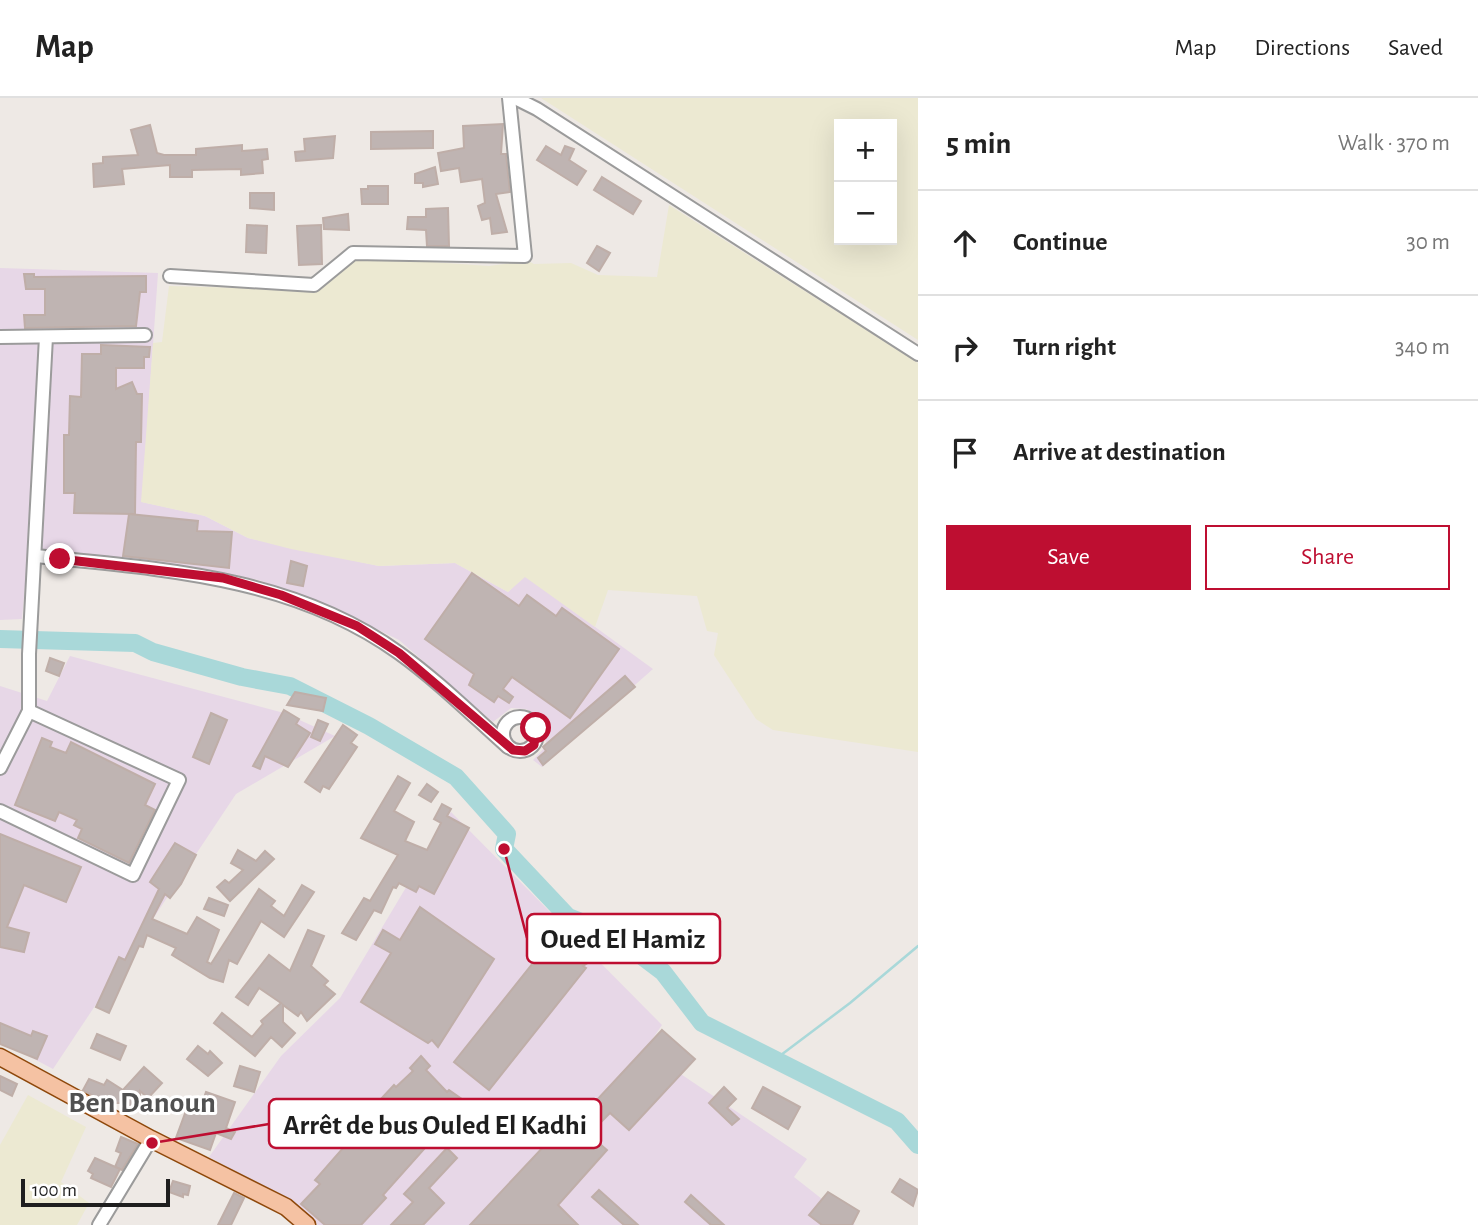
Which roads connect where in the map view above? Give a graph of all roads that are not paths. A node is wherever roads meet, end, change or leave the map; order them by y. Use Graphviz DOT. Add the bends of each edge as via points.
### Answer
graph roads {
  1 [pos="509,98"];
  2 [pos="515,98"];
  3 [pos="170,276"];
  4 [pos="145,335"];
  5 [pos="0,337"];
  6 [pos="46,337"];
  7 [pos="918,354"];
  8 [pos="34,556"];
  9 [pos="29,711"];
  10 [pos="508,747"];
  11 [pos="0,768"];
  12 [pos="0,811"];
  13 [pos="0,1056"];
  14 [pos="151,1139"];
  15 [pos="99,1225"];
  16 [pos="307,1225"];
  1 -- 3 [label="street" via="525,256 353,253 314,285"];
  2 -- 7 [label="street"];
  4 -- 6 [label="street"];
  5 -- 6 [label="street"];
  6 -- 8 [label="street"];
  8 -- 9 [label="street"];
  8 -- 10 [label="street" via="223,578 281,595 357,626 399,653"];
  9 -- 11 [label="street"];
  9 -- 12 [label="street" via="179,780 133,875"];
  13 -- 14 [label="main road"];
  14 -- 15 [label="street"];
  14 -- 16 [label="main road" via="286,1207"];
}
